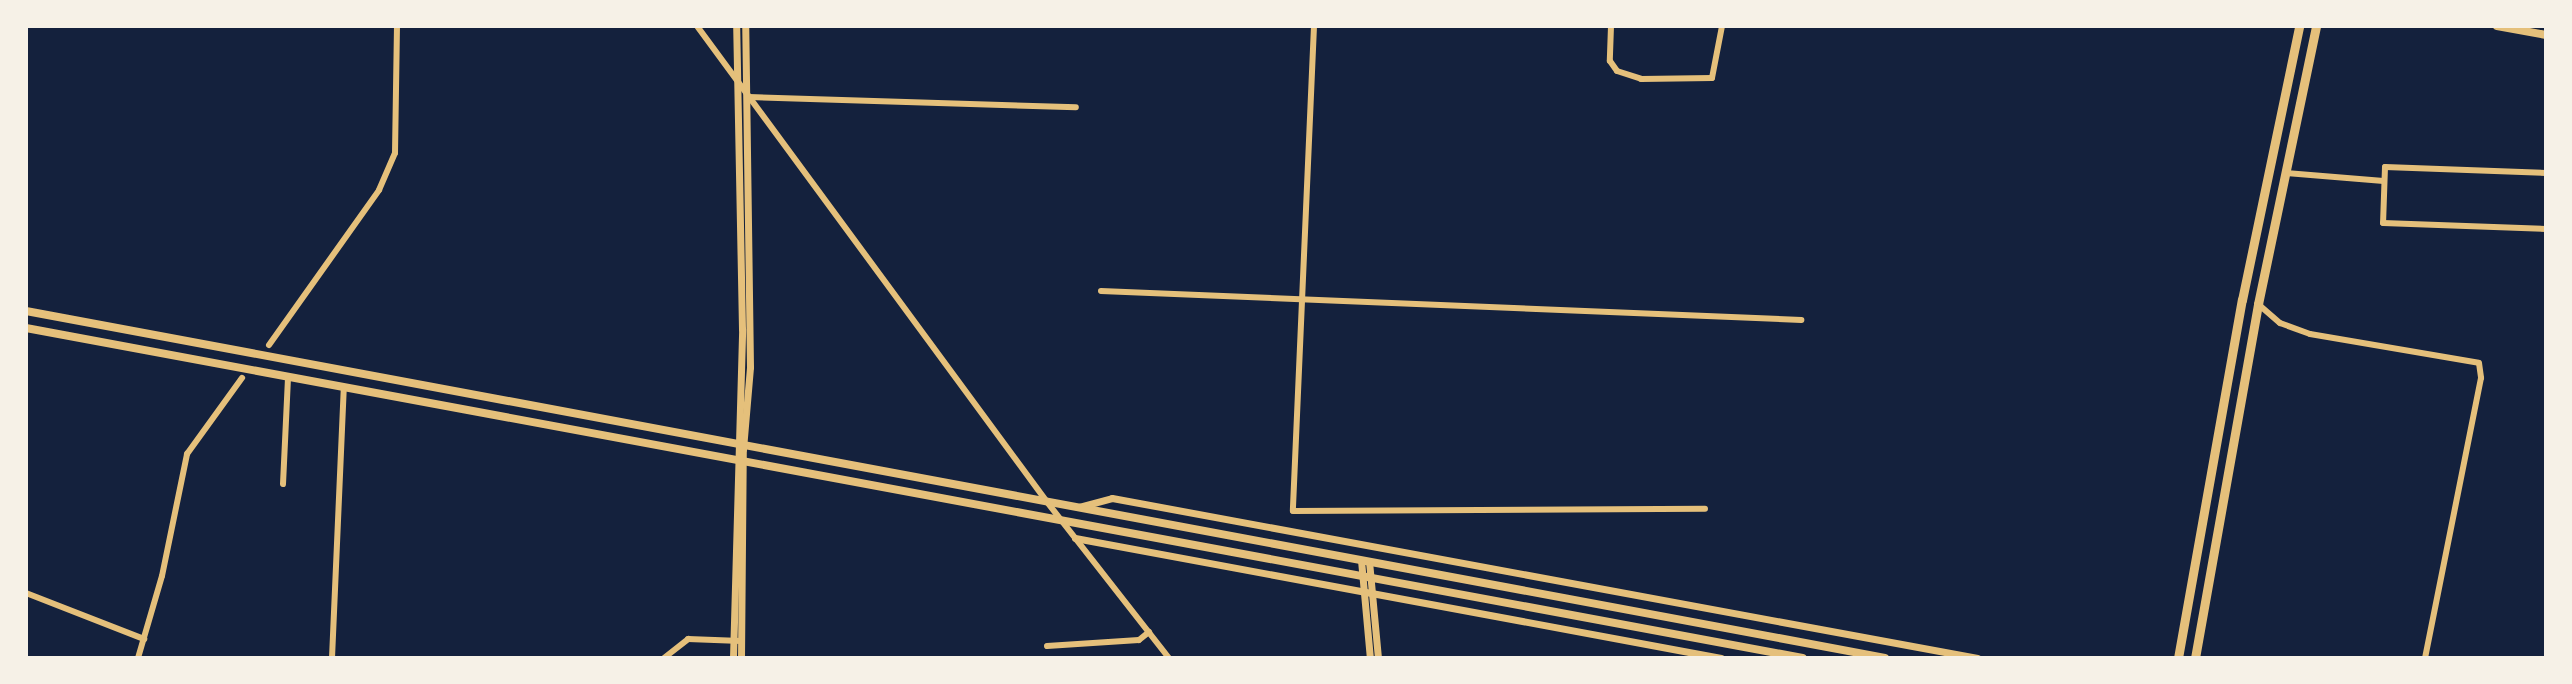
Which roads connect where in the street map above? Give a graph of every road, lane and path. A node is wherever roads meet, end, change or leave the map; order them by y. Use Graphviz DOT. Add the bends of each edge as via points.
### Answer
graph roads {
  1 [pos="397,26"];
  2 [pos="697,26"];
  3 [pos="736,26"];
  4 [pos="745,26"];
  5 [pos="1314,26"];
  6 [pos="1611,26"];
  7 [pos="1722,26"];
  8 [pos="2299,26"];
  9 [pos="2316,26"];
  10 [pos="2497,26"];
  11 [pos="2546,35"];
  12 [pos="737,81"];
  13 [pos="747,95"];
  14 [pos="1076,107"];
  15 [pos="2286,173"];
  16 [pos="2546,173"];
  17 [pos="2384,181"];
  18 [pos="2546,229"];
  19 [pos="1101,291"];
  20 [pos="1302,299"];
  21 [pos="2258,304"];
  22 [pos="26,311"];
  23 [pos="1801,320"];
  24 [pos="26,328"];
  25 [pos="269,345"];
  26 [pos="288,377"];
  27 [pos="242,378"];
  28 [pos="344,387"];
  29 [pos="739,443"];
  30 [pos="739,459"];
  31 [pos="283,484"];
  32 [pos="1047,502"];
  33 [pos="1077,507"];
  34 [pos="1705,509"];
  35 [pos="1061,520"];
  36 [pos="1075,538"];
  37 [pos="1365,561"];
  38 [pos="1366,577"];
  39 [pos="26,593"];
  40 [pos="1368,593"];
  41 [pos="1149,632"];
  42 [pos="144,639"];
  43 [pos="737,641"];
  44 [pos="1047,646"];
  45 [pos="138,658"];
  46 [pos="332,658"];
  47 [pos="664,658"];
  48 [pos="733,658"];
  49 [pos="741,658"];
  50 [pos="1169,658"];
  51 [pos="1370,658"];
  52 [pos="1378,658"];
  53 [pos="1721,658"];
  54 [pos="1803,658"];
  55 [pos="1885,658"];
  56 [pos="1977,658"];
  57 [pos="2178,658"];
  58 [pos="2195,658"];
  59 [pos="2425,658"];
  1 -- 25 [label="street" via="395,153 379,190"];
  2 -- 12 [label="street"];
  3 -- 12 [label="street"];
  4 -- 13 [label="street"];
  5 -- 20 [label="street"];
  6 -- 7 [label="street" via="1610,61 1617,71 1641,79 1712,78"];
  8 -- 57 [label="main road" via="2242,300"];
  9 -- 15 [label="main road"];
  10 -- 11 [label="main road"];
  12 -- 13 [label="street"];
  12 -- 29 [label="street"];
  13 -- 14 [label="street"];
  13 -- 29 [label="street" via="750,342"];
  13 -- 32 [label="street"];
  15 -- 17 [label="street"];
  15 -- 21 [label="main road"];
  16 -- 17 [label="street" via="2385,167"];
  17 -- 18 [label="street" via="2383,223"];
  19 -- 20 [label="street"];
  20 -- 23 [label="street"];
  20 -- 34 [label="street" via="1293,511"];
  21 -- 58 [label="main road"];
  21 -- 59 [label="street" via="2280,323 2310,334 2479,363 2481,378"];
  22 -- 29 [label="main road"];
  24 -- 26 [label="main road"];
  26 -- 28 [label="main road"];
  26 -- 31 [label="street"];
  27 -- 42 [label="street" via="187,454"];
  28 -- 30 [label="main road"];
  28 -- 46 [label="street"];
  29 -- 30 [label="street"];
  29 -- 32 [label="main road"];
  30 -- 35 [label="main road"];
  30 -- 43 [label="street"];
  32 -- 33 [label="main road"];
  32 -- 35 [label="street"];
  33 -- 37 [label="main road"];
  33 -- 56 [label="street" via="1112,498"];
  35 -- 36 [label="street"];
  35 -- 38 [label="main road"];
  36 -- 40 [label="street"];
  36 -- 41 [label="street"];
  37 -- 38 [label="street"];
  37 -- 55 [label="main road"];
  38 -- 40 [label="street"];
  38 -- 54 [label="main road"];
  39 -- 42 [label="street"];
  40 -- 51 [label="street"];
  40 -- 52 [label="street"];
  40 -- 53 [label="street"];
  41 -- 44 [label="street" via="1139,640"];
  41 -- 50 [label="street"];
  42 -- 45 [label="street"];
  43 -- 47 [label="street" via="688,639"];
  43 -- 48 [label="street"];
  43 -- 49 [label="street"];
}
